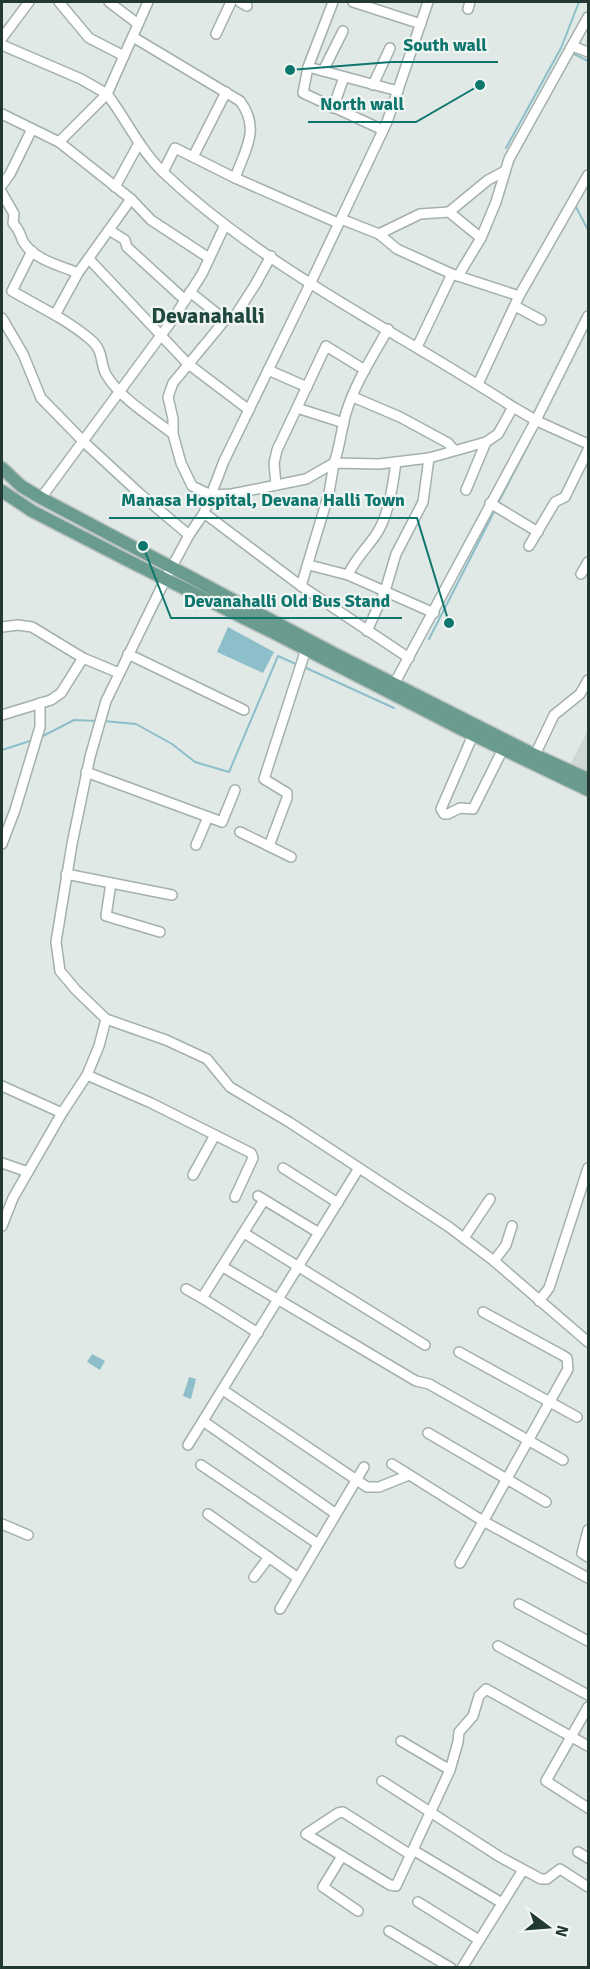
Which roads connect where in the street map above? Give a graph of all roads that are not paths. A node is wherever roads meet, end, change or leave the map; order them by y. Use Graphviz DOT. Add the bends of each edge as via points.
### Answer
graph roads {
  1 [pos="29,2"];
  2 [pos="59,2"];
  3 [pos="109,2"];
  4 [pos="148,2"];
  5 [pos="231,2"];
  6 [pos="333,2"];
  7 [pos="353,2"];
  8 [pos="428,2"];
  9 [pos="588,17"];
  10 [pos="138,24"];
  11 [pos="421,24"];
  12 [pos="342,31"];
  13 [pos="216,34"];
  14 [pos="132,37"];
  15 [pos="2,38"];
  16 [pos="2,45"];
  17 [pos="572,46"];
  18 [pos="390,48"];
  19 [pos="588,52"];
  20 [pos="124,56"];
  21 [pos="308,67"];
  22 [pos="323,71"];
  23 [pos="344,77"];
  24 [pos="373,84"];
  25 [pos="398,91"];
  26 [pos="226,92"];
  27 [pos="107,94"];
  28 [pos="333,108"];
  29 [pos="2,114"];
  30 [pos="32,129"];
  31 [pos="383,130"];
  32 [pos="59,142"];
  33 [pos="140,143"];
  34 [pos="193,157"];
  35 [pos="505,171"];
  36 [pos="163,172"];
  37 [pos="588,175"];
  38 [pos="235,178"];
  39 [pos="2,184"];
  40 [pos="116,187"];
  41 [pos="2,193"];
  42 [pos="131,199"];
  43 [pos="449,212"];
  44 [pos="339,221"];
  45 [pos="225,225"];
  46 [pos="109,230"];
  47 [pos="379,234"];
  48 [pos="481,238"];
  49 [pos="32,251"];
  50 [pos="271,256"];
  51 [pos="210,258"];
  52 [pos="89,259"];
  53 [pos="78,273"];
  54 [pos="455,275"];
  55 [pos="311,282"];
  56 [pos="188,296"];
  57 [pos="519,296"];
  58 [pos="515,306"];
  59 [pos="55,315"];
  60 [pos="588,316"];
  61 [pos="2,318"];
  62 [pos="225,320"];
  63 [pos="541,320"];
  64 [pos="388,329"];
  65 [pos="161,336"];
  66 [pos="417,347"];
  67 [pos="187,363"];
  68 [pos="268,370"];
  69 [pos="365,370"];
  70 [pos="478,384"];
  71 [pos="307,387"];
  72 [pos="120,392"];
  73 [pos="353,397"];
  74 [pos="513,407"];
  75 [pos="297,408"];
  76 [pos="249,410"];
  77 [pos="538,422"];
  78 [pos="344,423"];
  79 [pos="173,434"];
  80 [pos="84,442"];
  81 [pos="486,442"];
  82 [pos="588,444"];
  83 [pos="454,450"];
  84 [pos="588,450"];
  85 [pos="429,458"];
  86 [pos="396,462"];
  87 [pos="334,463"];
  88 [pos="2,468"];
  89 [pos="276,485"];
  90 [pos="466,490"];
  91 [pos="2,491"];
  92 [pos="211,495"];
  93 [pos="41,498"];
  94 [pos="490,503"];
  95 [pos="204,513"];
  96 [pos="537,532"];
  97 [pos="189,535"];
  98 [pos="529,546"];
  99 [pos="588,562"];
  100 [pos="309,565"];
  101 [pos="169,573"];
  102 [pos="581,574"];
  103 [pos="348,575"];
  104 [pos="301,586"];
  105 [pos="385,591"];
  106 [pos="434,613"];
  107 [pos="2,627"];
  108 [pos="368,630"];
  109 [pos="306,649"];
  110 [pos="128,654"];
  111 [pos="83,658"];
  112 [pos="409,658"];
  113 [pos="119,673"];
  114 [pos="588,680"];
  115 [pos="392,687"];
  116 [pos="40,704"];
  117 [pos="244,710"];
  118 [pos="2,715"];
  119 [pos="473,735"];
  120 [pos="503,749"];
  121 [pos="535,755"];
  122 [pos="87,772"];
  123 [pos="588,779"];
  124 [pos="235,790"];
  125 [pos="588,790"];
  126 [pos="208,817"];
  127 [pos="240,832"];
  128 [pos="2,844"];
  129 [pos="196,845"];
  130 [pos="269,846"];
  131 [pos="291,857"];
  132 [pos="66,874"];
  133 [pos="111,883"];
  134 [pos="171,895"];
  135 [pos="160,932"];
  136 [pos="106,1018"];
  137 [pos="87,1075"];
  138 [pos="2,1086"];
  139 [pos="62,1113"];
  140 [pos="215,1135"];
  141 [pos="2,1163"];
  142 [pos="283,1168"];
  143 [pos="359,1168"];
  144 [pos="588,1168"];
  145 [pos="28,1172"];
  146 [pos="194,1175"];
  147 [pos="235,1197"];
  148 [pos="490,1199"];
  149 [pos="338,1203"];
  150 [pos="2,1226"];
  151 [pos="512,1226"];
  152 [pos="244,1233"];
  153 [pos="319,1233"];
  154 [pos="464,1238"];
  155 [pos="494,1261"];
  156 [pos="223,1267"];
  157 [pos="298,1267"];
  158 [pos="186,1289"];
  159 [pos="202,1298"];
  160 [pos="278,1300"];
  161 [pos="539,1300"];
  162 [pos="483,1312"];
  163 [pos="258,1333"];
  164 [pos="588,1342"];
  165 [pos="425,1345"];
  166 [pos="459,1352"];
  167 [pos="222,1390"];
  168 [pos="550,1402"];
  169 [pos="577,1417"];
  170 [pos="203,1421"];
  171 [pos="428,1433"];
  172 [pos="528,1440"];
  173 [pos="188,1445"];
  174 [pos="563,1460"];
  175 [pos="392,1464"];
  176 [pos="201,1465"];
  177 [pos="364,1467"];
  178 [pos="409,1474"];
  179 [pos="507,1479"];
  180 [pos="357,1480"];
  181 [pos="546,1502"];
  182 [pos="208,1514"];
  183 [pos="336,1514"];
  184 [pos="483,1521"];
  185 [pos="2,1524"];
  186 [pos="588,1530"];
  187 [pos="28,1535"];
  188 [pos="318,1544"];
  189 [pos="269,1557"];
  190 [pos="588,1557"];
  191 [pos="460,1563"];
  192 [pos="254,1577"];
  193 [pos="298,1578"];
  194 [pos="588,1578"];
  195 [pos="519,1604"];
  196 [pos="280,1609"];
  197 [pos="588,1641"];
  198 [pos="498,1646"];
  199 [pos="588,1695"];
  200 [pos="588,1707"];
  201 [pos="571,1737"];
  202 [pos="401,1741"];
  203 [pos="588,1746"];
  204 [pos="450,1770"];
  205 [pos="382,1781"];
  206 [pos="588,1808"];
  207 [pos="430,1812"];
  208 [pos="412,1852"];
  209 [pos="578,1852"];
  210 [pos="342,1856"];
  211 [pos="588,1858"];
  212 [pos="523,1870"];
  213 [pos="588,1887"];
  214 [pos="418,1902"];
  215 [pos="502,1903"];
  216 [pos="358,1911"];
  217 [pos="389,1931"];
  218 [pos="479,1940"];
  219 [pos="451,1968"];
  220 [pos="462,1968"];
  1 -- 15 [label="street"];
  2 -- 20 [label="street" via="89,38"];
  3 -- 10 [label="street"];
  4 -- 10 [label="street"];
  5 -- 13 [label="street"];
  6 -- 21 [label="street"];
  7 -- 11 [label="street"];
  8 -- 11 [label="street"];
  9 -- 17 [label="street"];
  10 -- 14 [label="street"];
  11 -- 25 [label="street"];
  12 -- 22 [label="street"];
  14 -- 20 [label="street"];
  14 -- 26 [label="street"];
  16 -- 27 [label="street"];
  17 -- 19 [label="street"];
  17 -- 35 [label="street"];
  18 -- 24 [label="street"];
  20 -- 27 [label="street"];
  21 -- 22 [label="street"];
  21 -- 28 [label="street" via="303,93"];
  22 -- 23 [label="street"];
  23 -- 24 [label="street"];
  23 -- 28 [label="street"];
  24 -- 25 [label="street"];
  25 -- 31 [label="street"];
  26 -- 34 [label="street"];
  26 -- 38 [label="street" via="249,112 252,132"];
  27 -- 32 [label="street"];
  27 -- 33 [label="street"];
  28 -- 31 [label="street"];
  29 -- 30 [label="street"];
  30 -- 32 [label="street"];
  30 -- 39 [label="street"];
  31 -- 44 [label="street"];
  32 -- 40 [label="street"];
  33 -- 36 [label="street"];
  33 -- 40 [label="street"];
  34 -- 36 [label="street" via="175,148"];
  34 -- 38 [label="street"];
  35 -- 43 [label="street"];
  35 -- 48 [label="street"];
  36 -- 45 [label="street"];
  37 -- 57 [label="street"];
  38 -- 44 [label="street"];
  40 -- 42 [label="street"];
  41 -- 49 [label="street" via="14,214 13,223"];
  42 -- 46 [label="street"];
  42 -- 51 [label="street" via="151,220"];
  43 -- 47 [label="street" via="425,212"];
  43 -- 48 [label="street"];
  44 -- 47 [label="street"];
  44 -- 55 [label="street"];
  45 -- 50 [label="street"];
  45 -- 51 [label="street"];
  46 -- 52 [label="street"];
  46 -- 56 [label="street"];
  47 -- 54 [label="street" via="397,249"];
  48 -- 54 [label="street"];
  49 -- 53 [label="street"];
  49 -- 59 [label="street" via="12,291"];
  50 -- 55 [label="street"];
  50 -- 62 [label="street" via="235,315"];
  51 -- 56 [label="street"];
  52 -- 53 [label="street"];
  52 -- 65 [label="street"];
  53 -- 59 [label="street"];
  54 -- 57 [label="street"];
  54 -- 66 [label="street"];
  55 -- 64 [label="street"];
  55 -- 68 [label="street"];
  56 -- 62 [label="street"];
  56 -- 65 [label="street"];
  57 -- 58 [label="street"];
  58 -- 63 [label="street"];
  58 -- 70 [label="street"];
  59 -- 72 [label="street" via="92,340 103,356 106,376"];
  60 -- 77 [label="street"];
  61 -- 80 [label="street" via="42,398"];
  62 -- 67 [label="street"];
  64 -- 66 [label="street"];
  64 -- 69 [label="street"];
  65 -- 67 [label="street"];
  65 -- 72 [label="street"];
  66 -- 70 [label="street"];
  67 -- 76 [label="street"];
  67 -- 79 [label="street" via="168,398"];
  68 -- 71 [label="street"];
  68 -- 76 [label="street"];
  69 -- 71 [label="street" via="326,346"];
  69 -- 73 [label="street"];
  70 -- 74 [label="street"];
  71 -- 75 [label="street"];
  72 -- 79 [label="street"];
  72 -- 80 [label="street"];
  73 -- 78 [label="street"];
  73 -- 83 [label="street" via="400,417"];
  74 -- 77 [label="street"];
  74 -- 81 [label="street" via="498,434"];
  75 -- 78 [label="street"];
  75 -- 89 [label="street" via="274,463"];
  76 -- 92 [label="street"];
  77 -- 82 [label="street"];
  77 -- 94 [label="street"];
  78 -- 87 [label="street"];
  79 -- 92 [label="street" via="192,486"];
  80 -- 93 [label="street"];
  80 -- 97 [label="street"];
  81 -- 83 [label="street"];
  81 -- 90 [label="street"];
  83 -- 85 [label="street"];
  84 -- 96 [label="street" via="565,497 555,502"];
  85 -- 86 [label="street"];
  85 -- 105 [label="street" via="423,502 396,554"];
  86 -- 87 [label="street"];
  86 -- 103 [label="street" via="393,488 376,534"];
  87 -- 89 [label="street" via="306,479"];
  87 -- 100 [label="street"];
  88 -- 93 [label="main road"];
  89 -- 92 [label="street"];
  91 -- 101 [label="main road" via="32,512"];
  92 -- 95 [label="street"];
  93 -- 101 [label="main road"];
  94 -- 96 [label="street"];
  94 -- 106 [label="street"];
  95 -- 97 [label="street"];
  95 -- 104 [label="street"];
  96 -- 98 [label="street"];
  97 -- 101 [label="street"];
  99 -- 102 [label="street"];
  100 -- 103 [label="street"];
  100 -- 104 [label="street"];
  101 -- 109 [label="main road"];
  101 -- 110 [label="street"];
  101 -- 115 [label="main road" via="335,654"];
  103 -- 105 [label="street"];
  104 -- 108 [label="street"];
  105 -- 106 [label="street"];
  105 -- 108 [label="street"];
  106 -- 112 [label="street"];
  107 -- 111 [label="street" via="32,627"];
  108 -- 112 [label="street"];
  109 -- 115 [label="main road"];
  109 -- 130 [label="street" via="264,779 287,793"];
  110 -- 113 [label="street"];
  110 -- 117 [label="street"];
  111 -- 113 [label="street"];
  111 -- 116 [label="street" via="61,693"];
  112 -- 115 [label="street"];
  113 -- 122 [label="street" via="103,711"];
  114 -- 121 [label="street" via="580,694 554,715"];
  115 -- 119 [label="main road"];
  115 -- 121 [label="main road"];
  116 -- 118 [label="street"];
  116 -- 128 [label="street" via="40,727"];
  119 -- 120 [label="main road"];
  119 -- 120 [label="street" via="441,809 444,814 460,808 473,809"];
  120 -- 125 [label="main road"];
  121 -- 123 [label="main road"];
  122 -- 126 [label="street"];
  122 -- 132 [label="street"];
  124 -- 126 [label="street" via="222,822"];
  126 -- 129 [label="street"];
  127 -- 130 [label="street"];
  130 -- 131 [label="street"];
  132 -- 133 [label="street"];
  132 -- 136 [label="street" via="56,942 60,971"];
  133 -- 134 [label="street"];
  133 -- 135 [label="street" via="106,916"];
  136 -- 137 [label="street"];
  136 -- 143 [label="street" via="207,1059 230,1087"];
  137 -- 139 [label="street"];
  137 -- 140 [label="street"];
  138 -- 139 [label="street"];
  139 -- 145 [label="street"];
  140 -- 146 [label="street"];
  140 -- 147 [label="street" via="253,1155"];
  141 -- 145 [label="street"];
  142 -- 149 [label="street"];
  143 -- 149 [label="street"];
  143 -- 154 [label="street"];
  144 -- 161 [label="street" via="549,1288"];
  145 -- 150 [label="street"];
  148 -- 154 [label="street"];
  149 -- 153 [label="street"];
  151 -- 155 [label="street" via="506,1245"];
  152 -- 153 [label="street" via="261,1198"];
  152 -- 156 [label="street"];
  152 -- 157 [label="street"];
  153 -- 157 [label="street"];
  154 -- 155 [label="street"];
  155 -- 161 [label="street"];
  156 -- 159 [label="street"];
  156 -- 160 [label="street"];
  157 -- 160 [label="street"];
  157 -- 165 [label="street"];
  158 -- 159 [label="street"];
  159 -- 163 [label="street"];
  160 -- 163 [label="street"];
  160 -- 172 [label="street" via="416,1381 429,1384"];
  161 -- 164 [label="street"];
  162 -- 168 [label="street" via="567,1358 568,1370"];
  163 -- 167 [label="street"];
  166 -- 168 [label="street"];
  167 -- 170 [label="street"];
  167 -- 180 [label="street"];
  168 -- 169 [label="street"];
  168 -- 172 [label="street"];
  170 -- 173 [label="street"];
  170 -- 183 [label="street"];
  171 -- 179 [label="street"];
  172 -- 174 [label="street"];
  172 -- 179 [label="street"];
  175 -- 178 [label="street"];
  176 -- 188 [label="street"];
  177 -- 180 [label="street"];
  178 -- 180 [label="street" via="374,1488"];
  178 -- 184 [label="street"];
  179 -- 181 [label="street"];
  179 -- 184 [label="street"];
  180 -- 183 [label="street"];
  182 -- 189 [label="street"];
  183 -- 188 [label="street"];
  184 -- 191 [label="street"];
  184 -- 194 [label="street"];
  185 -- 187 [label="street"];
  186 -- 190 [label="street" via="582,1548"];
  188 -- 193 [label="street"];
  189 -- 192 [label="street"];
  189 -- 193 [label="street"];
  193 -- 196 [label="street"];
  195 -- 197 [label="street"];
  198 -- 199 [label="street"];
  200 -- 201 [label="street"];
  201 -- 203 [label="street"];
  201 -- 204 [label="street" via="486,1689 479,1696 473,1716 459,1732"];
  201 -- 206 [label="street" via="546,1781"];
  202 -- 204 [label="street"];
  204 -- 207 [label="street"];
  205 -- 207 [label="street"];
  207 -- 208 [label="street"];
  207 -- 212 [label="street"];
  208 -- 210 [label="street" via="393,1887"];
  208 -- 210 [label="street" via="343,1812 306,1834"];
  208 -- 215 [label="street"];
  209 -- 211 [label="street"];
  210 -- 216 [label="street" via="323,1887"];
  212 -- 213 [label="street" via="544,1880 562,1870"];
  212 -- 215 [label="street"];
  214 -- 218 [label="street"];
  215 -- 218 [label="street"];
  217 -- 219 [label="street"];
  218 -- 220 [label="street"];
}
